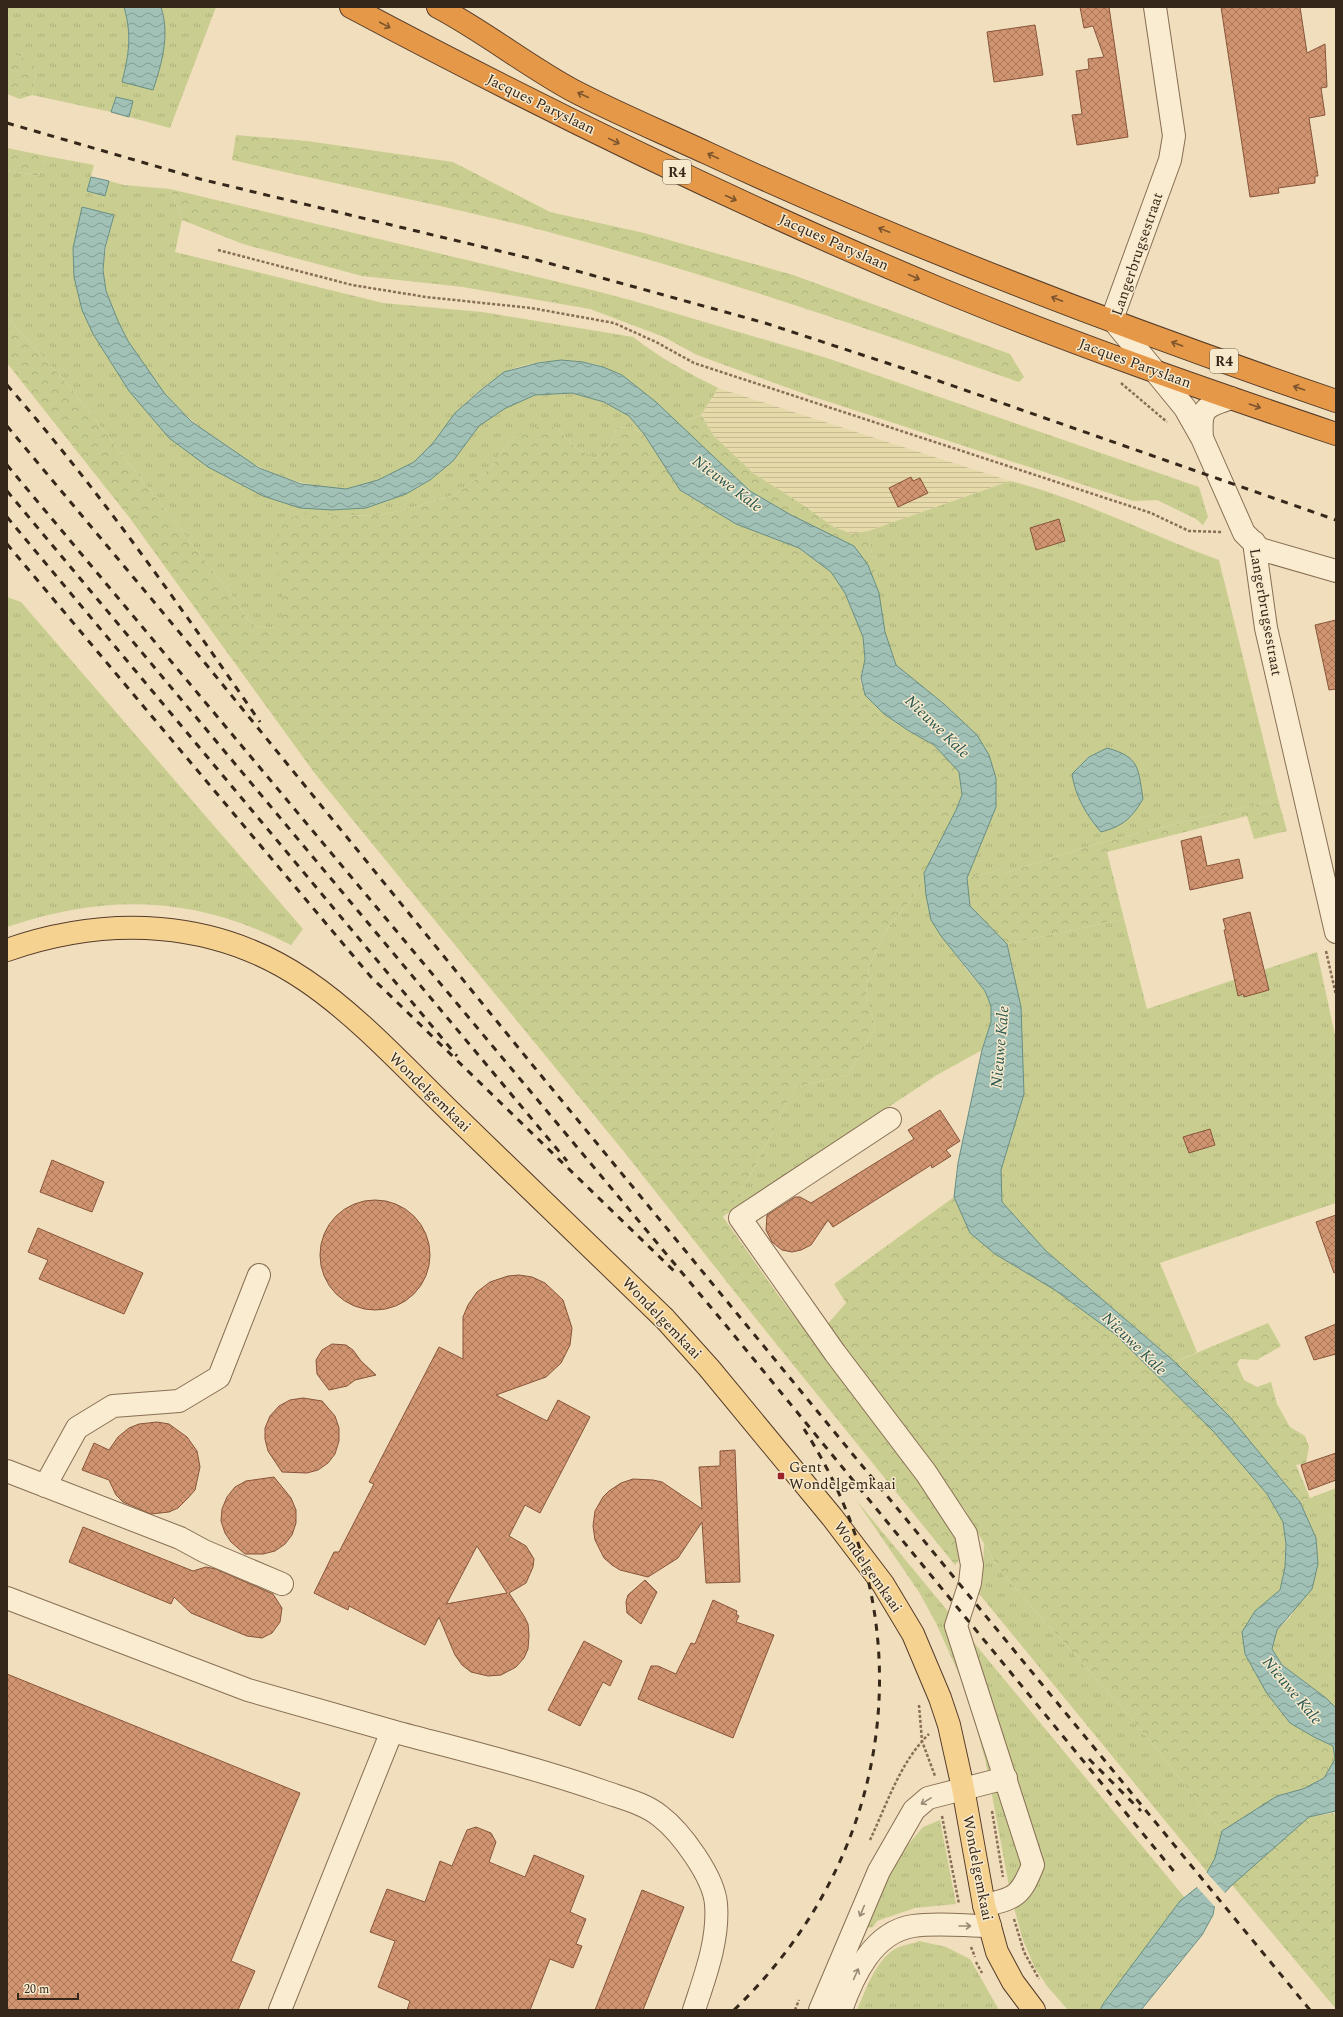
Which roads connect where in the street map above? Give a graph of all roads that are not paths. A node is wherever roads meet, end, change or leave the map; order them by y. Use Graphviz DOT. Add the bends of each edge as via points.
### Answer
graph roads {
  1 [pos="351,7"];
  2 [pos="438,7"];
  3 [pos="1155,7"];
  4 [pos="1112,319"];
  5 [pos="1152,370"];
  6 [pos="1231,398"];
  7 [pos="1336,401"];
  8 [pos="1336,434"];
  9 [pos="1202,438"];
  10 [pos="1249,537"];
  11 [pos="1336,571"];
  12 [pos="1336,932"];
  13 [pos="7,950"];
  14 [pos="890,1119"];
  15 [pos="259,1275"];
  16 [pos="7,1471"];
  17 [pos="45,1486"];
  18 [pos="282,1584"];
  19 [pos="7,1598"];
  20 [pos="392,1731"];
  21 [pos="996,1780"];
  22 [pos="963,1788"];
  23 [pos="984,1905"];
  24 [pos="990,1926"];
  25 [pos="280,2010"];
  26 [pos="694,2010"];
  27 [pos="820,2010"];
  28 [pos="841,2010"];
  29 [pos="1034,2010"];
  1 -- 5 [label="highway, Jacques Paryslaan / R4, one-way" via="445,57 715,191 941,289"];
  4 -- 2 [label="highway, Jacques Paryslaan / R4, one-way" via="904,239 745,170 572,90 468,23"];
  3 -- 4 [label="street, Langerbrugsestraat" via="1174,136 1170,160"];
  4 -- 5 [label="street, Langerbrugsestraat"];
  7 -- 4 [label="highway, Jacques Paryslaan / R4, one-way"];
  5 -- 6 [label="highway, Jacques Paryslaan / R4"];
  5 -- 9 [label="street, Langerbrugsestraat" via="1185,408"];
  6 -- 8 [label="highway, Jacques Paryslaan / R4, one-way"];
  6 -- 9 [label="street" via="1205,409 1201,420"];
  9 -- 10 [label="street, Langerbrugsestraat"];
  10 -- 11 [label="street" via="1260,549"];
  10 -- 12 [label="street, Langerbrugsestraat" via="1266,628"];
  13 -- 22 [label="main road, Wondelgemkaai" via="95,928 136,926 172,929 211,937 280,964 307,981 362,1026 666,1319 832,1517 883,1584 913,1634 949,1725"];
  14 -- 21 [label="street" via="740,1218 835,1353 926,1473 966,1534 972,1565 970,1583 956,1626"];
  15 -- 17 [label="street" via="219,1376 179,1401 113,1406 77,1428"];
  16 -- 17 [label="street"];
  17 -- 18 [label="street" via="180,1538"];
  19 -- 20 [label="street" via="248,1690"];
  20 -- 25 [label="street"];
  20 -- 26 [label="street" via="577,1783 636,1803 660,1815 676,1830 695,1856 710,1884 716,1902 716,1930"];
  21 -- 22 [label="street"];
  21 -- 23 [label="street" via="1033,1865 1024,1886 1008,1900"];
  22 -- 23 [label="main road, Wondelgemkaai"];
  22 -- 27 [label="street, one-way" via="928,1798 914,1810 879,1871"];
  23 -- 24 [label="main road, Wondelgemkaai"];
  28 -- 24 [label="street, one-way" via="860,1967 872,1950 898,1930 913,1926"];
  24 -- 29 [label="main road, Wondelgemkaai" via="997,1952 1013,1982"];
}
